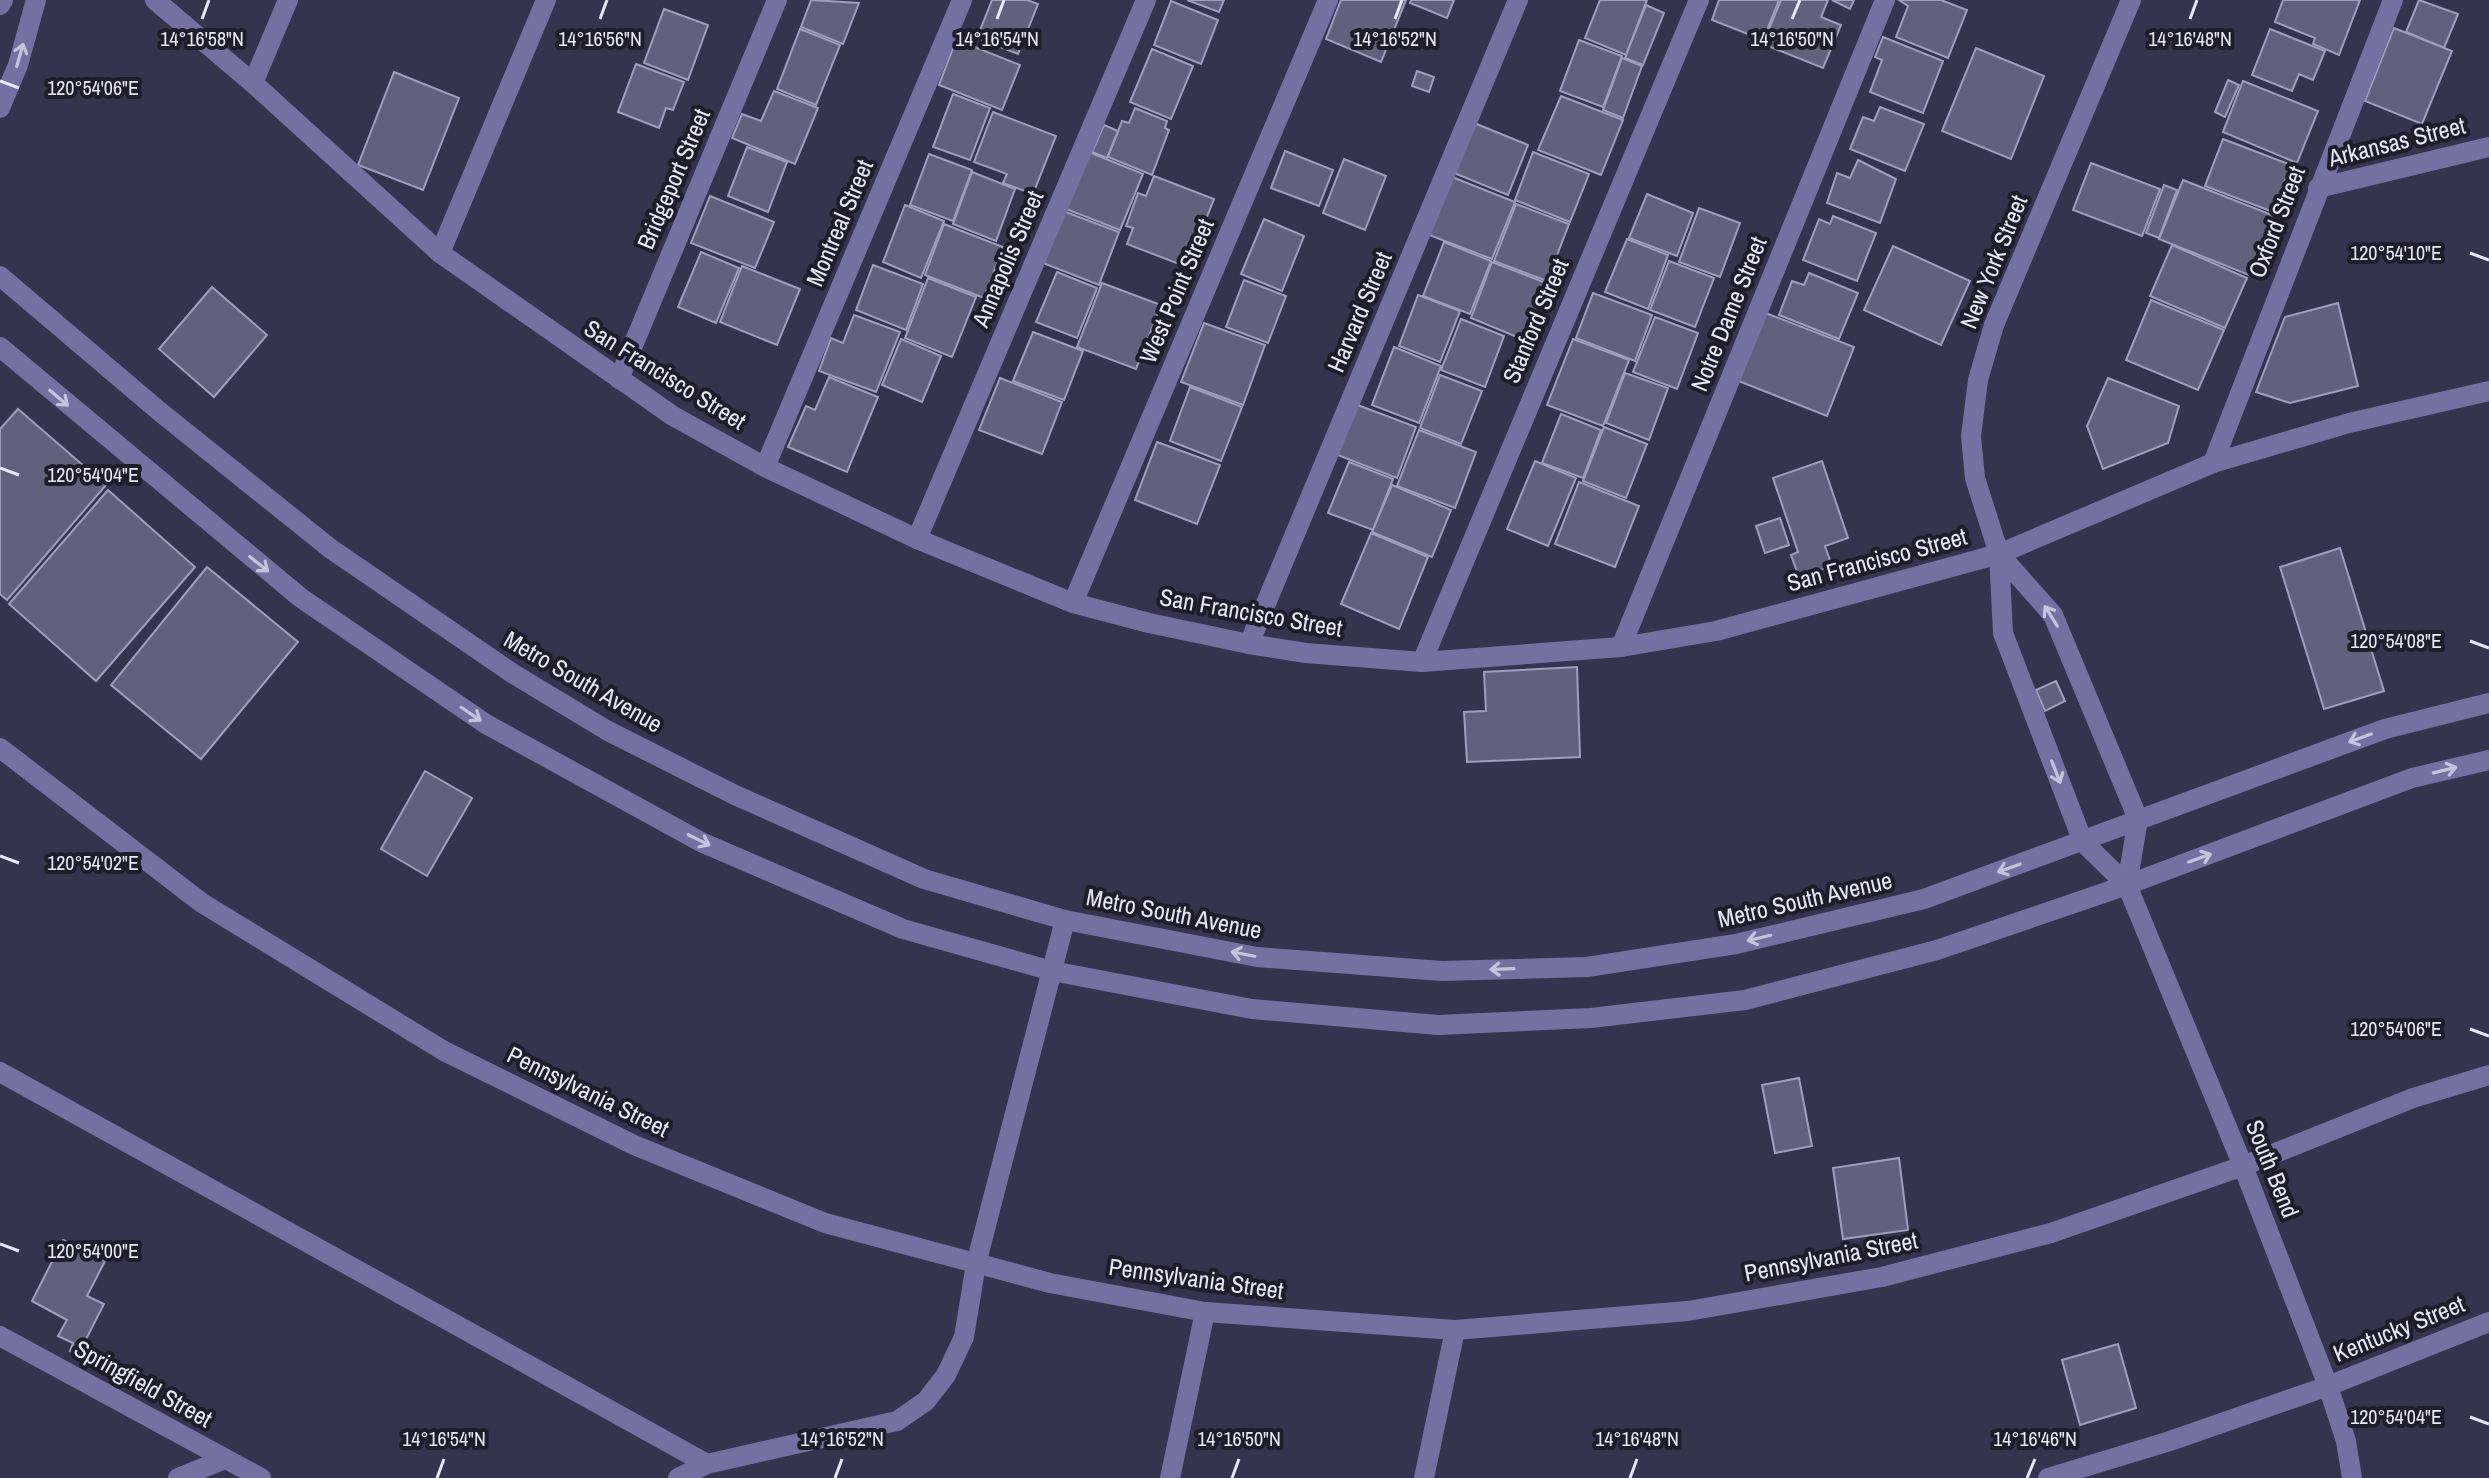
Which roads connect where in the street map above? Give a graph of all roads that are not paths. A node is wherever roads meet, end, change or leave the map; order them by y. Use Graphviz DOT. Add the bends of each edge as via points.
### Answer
graph roads {
  1 [pos="36,0"];
  2 [pos="155,0"];
  3 [pos="288,0"];
  4 [pos="546,0"];
  5 [pos="777,0"];
  6 [pos="962,0"];
  7 [pos="1146,0"];
  8 [pos="1328,0"];
  9 [pos="1518,0"];
  10 [pos="1699,0"];
  11 [pos="1885,0"];
  12 [pos="2131,0"];
  13 [pos="2393,0"];
  14 [pos="253,83"];
  15 [pos="0,108"];
  16 [pos="2489,147"];
  17 [pos="2318,188"];
  18 [pos="440,253"];
  19 [pos="0,276"];
  20 [pos="0,347"];
  21 [pos="619,379"];
  22 [pos="2489,391"];
  23 [pos="2213,463"];
  24 [pos="765,467"];
  25 [pos="917,539"];
  26 [pos="1999,554"];
  27 [pos="1073,603"];
  28 [pos="1249,644"];
  29 [pos="1621,647"];
  30 [pos="1422,662"];
  31 [pos="2489,703"];
  32 [pos="0,748"];
  33 [pos="2489,760"];
  34 [pos="2138,819"];
  35 [pos="2083,842"];
  36 [pos="2127,885"];
  37 [pos="1065,920"];
  38 [pos="1052,971"];
  39 [pos="0,1072"];
  40 [pos="2489,1075"];
  41 [pos="2243,1166"];
  42 [pos="976,1264"];
  43 [pos="1205,1312"];
  44 [pos="2489,1322"];
  45 [pos="1455,1330"];
  46 [pos="0,1336"];
  47 [pos="2328,1386"];
  48 [pos="225,1459"];
  49 [pos="707,1464"];
  50 [pos="178,1478"];
  51 [pos="261,1478"];
  52 [pos="678,1478"];
  53 [pos="1170,1478"];
  54 [pos="1424,1478"];
  55 [pos="2048,1478"];
  56 [pos="2352,1478"];
  15 -- 1 [label="street, one-way"];
  2 -- 14 [label="street, San Francisco Street"];
  3 -- 14 [label="street"];
  4 -- 18 [label="street"];
  5 -- 21 [label="street, Bridgeport Street"];
  6 -- 24 [label="street, Montreal Street"];
  7 -- 25 [label="street, Annapolis Street"];
  8 -- 27 [label="street, West Point Street"];
  9 -- 28 [label="street, Harvard Street"];
  10 -- 30 [label="street, Stanford Street"];
  11 -- 29 [label="street, Notre Dame Street"];
  12 -- 26 [label="street, New York Street" via="1994,325 1978,380 1971,436 1975,478"];
  13 -- 17 [label="street, Oxford Street"];
  14 -- 18 [label="street, San Francisco Street"];
  16 -- 17 [label="street, Arkansas Street"];
  17 -- 23 [label="street, Oxford Street"];
  18 -- 21 [label="street, San Francisco Street"];
  19 -- 37 [label="street, Metro South Avenue" via="331,549 512,673 608,731 749,802 924,879"];
  20 -- 38 [label="street, one-way" via="301,598 486,724 701,842 903,929"];
  21 -- 24 [label="street, San Francisco Street"];
  22 -- 23 [label="street, San Francisco Street" via="2349,423"];
  23 -- 26 [label="street, San Francisco Street"];
  24 -- 25 [label="street, San Francisco Street"];
  25 -- 27 [label="street, San Francisco Street"];
  26 -- 29 [label="street, San Francisco Street" via="1716,631"];
  34 -- 26 [label="street, one-way" via="2053,615"];
  26 -- 35 [label="street, one-way" via="2003,633"];
  27 -- 28 [label="street, San Francisco Street"];
  28 -- 30 [label="street, San Francisco Street"];
  29 -- 30 [label="street, San Francisco Street"];
  31 -- 34 [label="street, Metro South Avenue, one-way" via="2385,729"];
  32 -- 42 [label="street, Pennsylvania Street" via="202,903 444,1051 634,1145 825,1223"];
  36 -- 33 [label="street, one-way" via="2412,778"];
  34 -- 35 [label="street, Metro South Avenue"];
  34 -- 36 [label="street"];
  35 -- 36 [label="street"];
  35 -- 37 [label="street, Metro South Avenue, one-way" via="1924,899 1736,944 1587,967 1442,971 1257,957"];
  36 -- 38 [label="street" via="1937,950 1745,1000 1591,1018 1407,1023 1252,1009"];
  36 -- 41 [label="street, South Bend"];
  37 -- 38 [label="street"];
  38 -- 42 [label="street"];
  39 -- 49 [label="street"];
  40 -- 41 [label="street, Pennsylvania Street" via="2413,1098"];
  41 -- 45 [label="street, Pennsylvania Street" via="2051,1233 1882,1277 1688,1311"];
  41 -- 47 [label="street, South Bend"];
  42 -- 43 [label="street, Pennsylvania Street"];
  42 -- 49 [label="street" via="964,1337 926,1401 897,1421"];
  43 -- 45 [label="street, Pennsylvania Street"];
  43 -- 53 [label="street"];
  44 -- 47 [label="street, Kentucky Street"];
  45 -- 54 [label="street"];
  46 -- 48 [label="street, Springfield Street"];
  47 -- 55 [label="street, Kentucky Street"];
  47 -- 56 [label="street, South Bend"];
  48 -- 50 [label="street"];
  48 -- 51 [label="street, Springfield Street"];
  49 -- 52 [label="street"];
}
